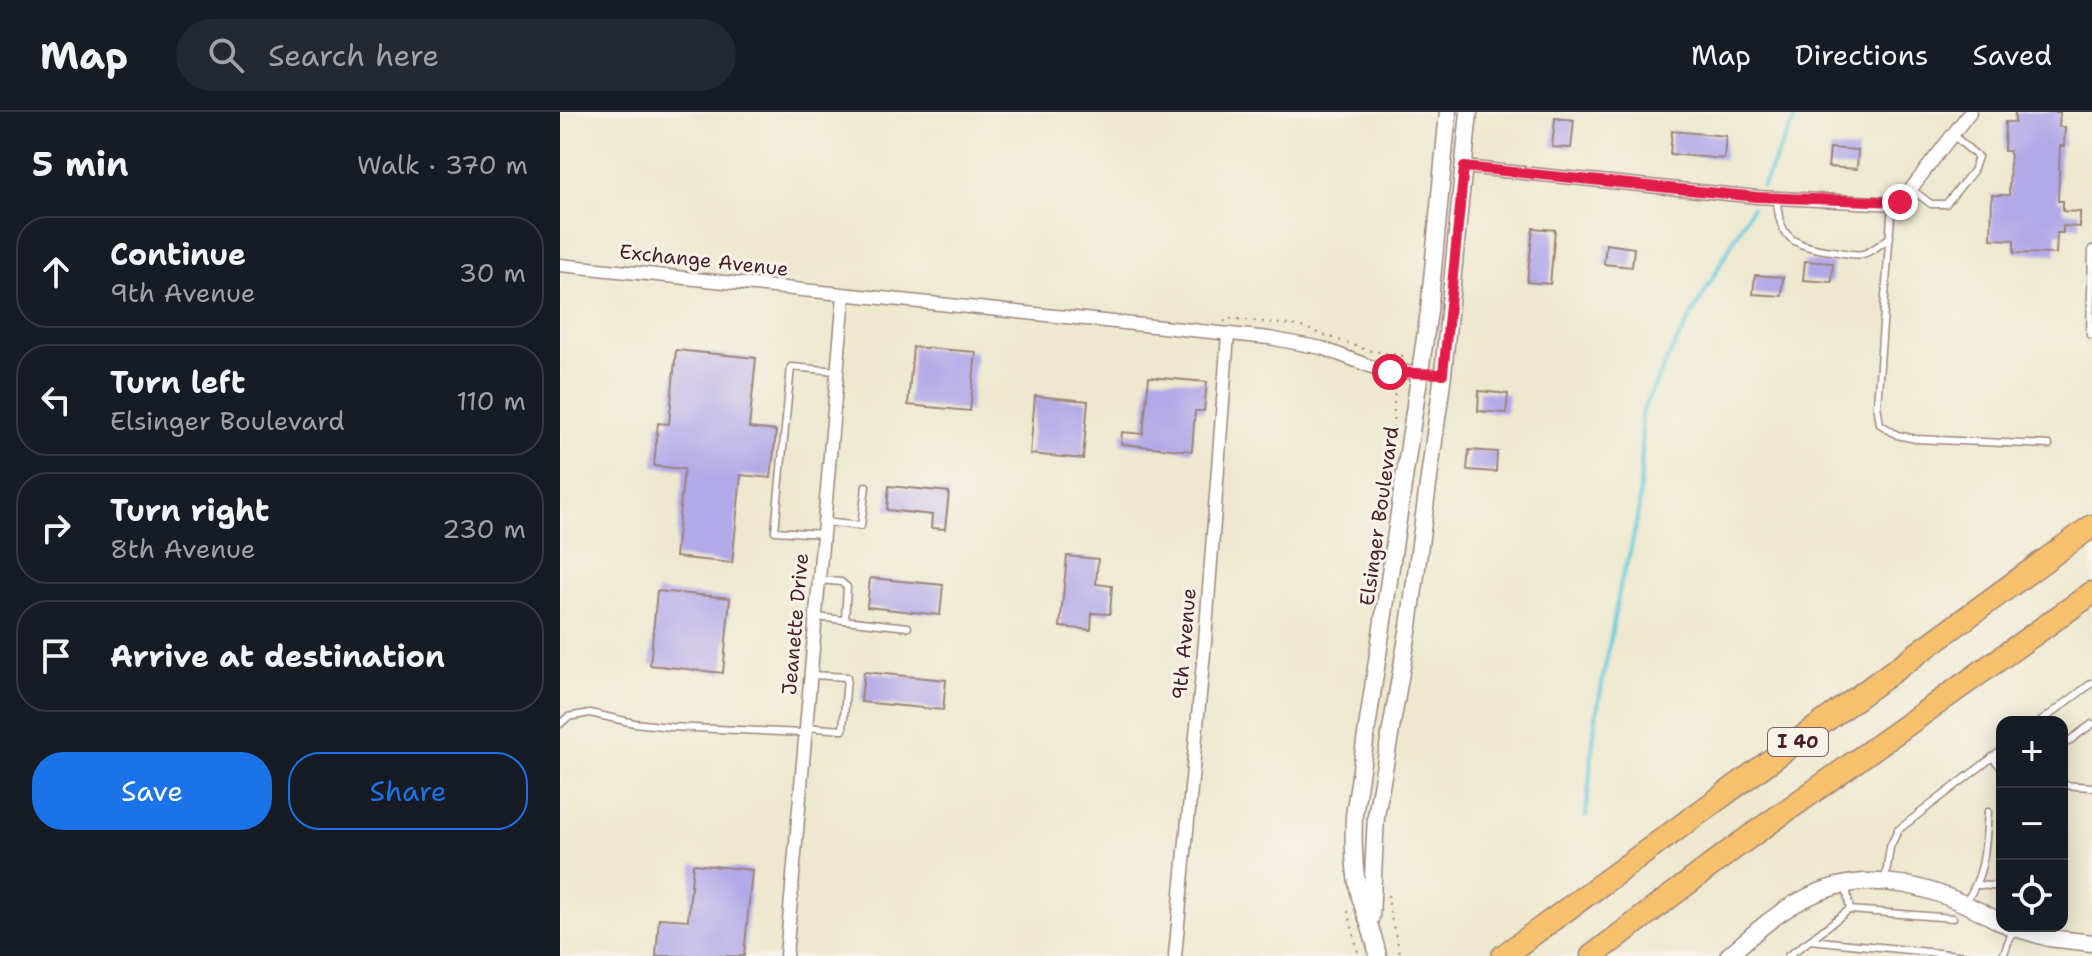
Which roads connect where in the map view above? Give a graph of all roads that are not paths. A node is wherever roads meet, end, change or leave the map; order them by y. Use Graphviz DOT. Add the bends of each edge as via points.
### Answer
graph roads {
  1 [pos="1448,112"];
  2 [pos="1469,112"];
  3 [pos="1970,112"];
  4 [pos="1953,135"];
  5 [pos="1464,167"];
  6 [pos="1911,189"];
  7 [pos="1777,198"];
  8 [pos="1892,203"];
  9 [pos="1890,237"];
  10 [pos="2092,249"];
  11 [pos="560,265"];
  12 [pos="844,295"];
  13 [pos="1228,334"];
  14 [pos="2090,335"];
  15 [pos="838,371"];
  16 [pos="1419,373"];
  17 [pos="1443,374"];
  18 [pos="2049,445"];
  19 [pos="866,486"];
  20 [pos="1402,505"];
  21 [pos="2092,526"];
  22 [pos="824,528"];
  23 [pos="819,580"];
  24 [pos="2092,593"];
  25 [pos="816,617"];
  26 [pos="845,620"];
  27 [pos="1409,626"];
  28 [pos="908,627"];
  29 [pos="811,675"];
  30 [pos="2092,683"];
  31 [pos="2048,716"];
  32 [pos="560,724"];
  33 [pos="2091,728"];
  34 [pos="806,730"];
  35 [pos="2068,742"];
  36 [pos="1996,754"];
  37 [pos="1992,757"];
  38 [pos="1996,761"];
  39 [pos="2068,785"];
  40 [pos="2092,787"];
  41 [pos="1988,812"];
  42 [pos="1884,882"];
  43 [pos="1845,884"];
  44 [pos="1978,885"];
  45 [pos="1996,886"];
  46 [pos="1965,903"];
  47 [pos="1850,909"];
  48 [pos="1953,918"];
  49 [pos="1996,920"];
  50 [pos="1371,922"];
  51 [pos="2007,932"];
  52 [pos="2049,932"];
  53 [pos="1810,940"];
  54 [pos="2092,943"];
  55 [pos="786,956"];
  56 [pos="1175,956"];
  57 [pos="1378,956"];
  58 [pos="1503,956"];
  59 [pos="1592,956"];
  60 [pos="1728,956"];
  61 [pos="1788,956"];
  62 [pos="1968,956"];
  63 [pos="2003,956"];
  1 -- 16 [label="street, Elsinger Boulevard"];
  2 -- 5 [label="street, Elsinger Boulevard"];
  3 -- 4 [label="street"];
  4 -- 6 [label="street"];
  4 -- 6 [label="lane" via="1978,157 1973,171 1946,204 1931,204"];
  5 -- 7 [label="street"];
  5 -- 17 [label="street, Elsinger Boulevard"];
  6 -- 8 [label="street"];
  7 -- 8 [label="street"];
  7 -- 9 [label="lane" via="1778,217 1796,244 1860,255"];
  8 -- 9 [label="lane"];
  9 -- 18 [label="lane" via="1877,405 1880,424 1916,439"];
  10 -- 14 [label="lane"];
  11 -- 12 [label="street, Exchange Avenue"];
  12 -- 13 [label="street"];
  12 -- 15 [label="street, Jeanette Drive"];
  13 -- 16 [label="street" via="1322,348 1380,370"];
  13 -- 56 [label="street, 9th Avenue"];
  15 -- 22 [label="street, Jeanette Drive"];
  15 -- 22 [label="lane" via="791,367 775,531"];
  16 -- 17 [label="street"];
  16 -- 20 [label="street, Elsinger Boulevard"];
  17 -- 27 [label="street, Elsinger Boulevard"];
  19 -- 22 [label="lane" via="861,526"];
  20 -- 27 [label="street" via="1406,532 1397,598"];
  20 -- 50 [label="street, Elsinger Boulevard" via="1354,816 1356,874"];
  21 -- 58 [label="highway, I 40"];
  22 -- 23 [label="street, Jeanette Drive"];
  23 -- 25 [label="street, Jeanette Drive"];
  23 -- 26 [label="lane" via="847,587"];
  24 -- 59 [label="highway, I 40"];
  25 -- 26 [label="lane"];
  25 -- 29 [label="street, Jeanette Drive"];
  26 -- 28 [label="lane"];
  27 -- 50 [label="street, Elsinger Boulevard" via="1376,816"];
  29 -- 34 [label="street, Jeanette Drive"];
  29 -- 34 [label="lane" via="847,677 843,730"];
  30 -- 31 [label="lane"];
  32 -- 34 [label="lane" via="590,713 670,727"];
  33 -- 35 [label="lane"];
  34 -- 55 [label="street, Jeanette Drive"];
  36 -- 37 [label="lane"];
  37 -- 38 [label="lane"];
  37 -- 42 [label="lane" via="1898,830"];
  39 -- 40 [label="lane"];
  41 -- 44 [label="lane"];
  42 -- 43 [label="street"];
  42 -- 46 [label="street" via="1913,885"];
  43 -- 47 [label="lane"];
  43 -- 60 [label="street" via="1778,914"];
  44 -- 45 [label="lane"];
  44 -- 46 [label="lane"];
  46 -- 49 [label="street"];
  47 -- 48 [label="lane"];
  47 -- 53 [label="lane"];
  50 -- 57 [label="street, Elsinger Boulevard"];
  51 -- 63 [label="lane"];
  52 -- 54 [label="street"];
  53 -- 61 [label="lane"];
  53 -- 62 [label="lane"];
}
